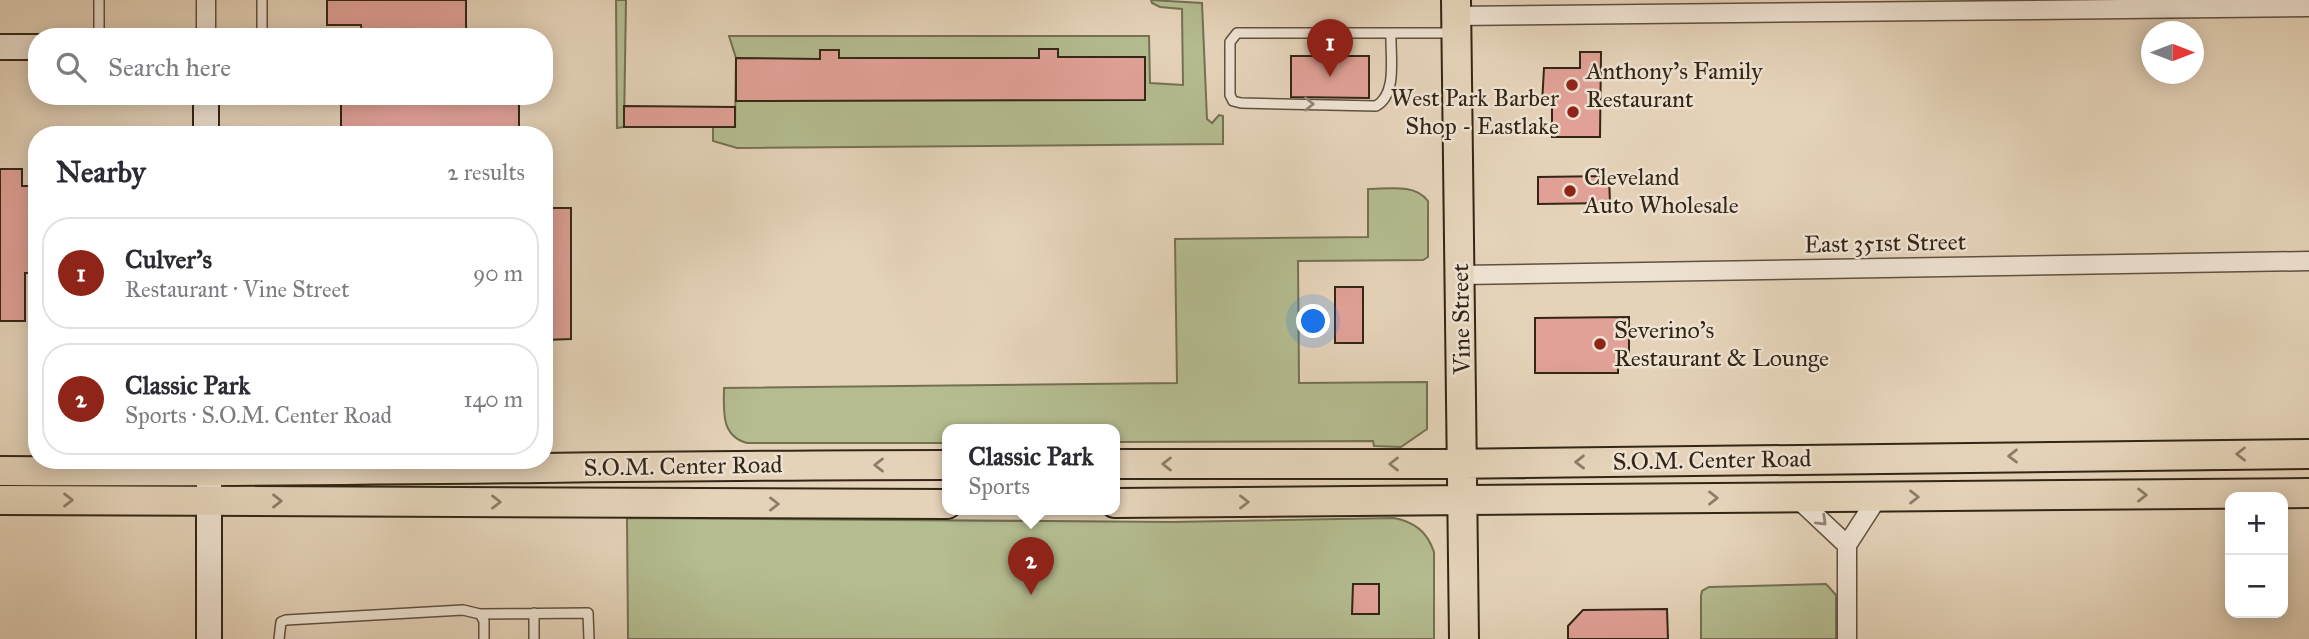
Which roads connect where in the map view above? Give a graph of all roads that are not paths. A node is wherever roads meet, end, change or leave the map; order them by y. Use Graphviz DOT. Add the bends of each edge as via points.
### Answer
graph roads {
  1 [pos="99,0"];
  2 [pos="206,0"];
  3 [pos="262,0"];
  4 [pos="2309,7"];
  5 [pos="1456,16"];
  6 [pos="99,28"];
  7 [pos="206,28"];
  8 [pos="262,28"];
  9 [pos="1391,33"];
  10 [pos="0,47"];
  11 [pos="28,47"];
  12 [pos="206,105"];
  13 [pos="206,126"];
  14 [pos="2309,261"];
  15 [pos="1461,275"];
  16 [pos="2309,454"];
  17 [pos="1462,463"];
  18 [pos="1120,464"];
  19 [pos="553,465"];
  20 [pos="942,465"];
  21 [pos="84,469"];
  22 [pos="209,469"];
  23 [pos="0,471"];
  24 [pos="2309,493"];
  25 [pos="1878,497"];
  26 [pos="1797,498"];
  27 [pos="0,500"];
  28 [pos="209,501"];
  29 [pos="1463,501"];
  30 [pos="1120,503"];
  31 [pos="942,504"];
  32 [pos="1847,545"];
  33 [pos="534,613"];
  34 [pos="480,614"];
  35 [pos="209,639"];
  36 [pos="279,639"];
  37 [pos="484,639"];
  38 [pos="534,639"];
  39 [pos="589,639"];
  40 [pos="1464,639"];
  41 [pos="1847,639"];
  1 -- 6 [label="lane"];
  2 -- 7 [label="street"];
  3 -- 8 [label="lane"];
  4 -- 5 [label="street"];
  5 -- 9 [label="lane"];
  5 -- 15 [label="main road, Vine Street"];
  9 -- 9 [label="lane, one-way" via="1237,33 1230,42 1230,95 1241,103 1376,106 1390,92"];
  10 -- 11 [label="street"];
  12 -- 13 [label="street"];
  14 -- 15 [label="street, East 351st Street"];
  15 -- 17 [label="main road, Vine Street"];
  16 -- 17 [label="main road, S.O.M. Center Road, one-way"];
  17 -- 18 [label="main road, S.O.M. Center Road, one-way"];
  17 -- 29 [label="main road, Vine Street"];
  20 -- 19 [label="main road, S.O.M. Center Road, one-way"];
  21 -- 23 [label="main road, S.O.M. Center Road"];
  22 -- 28 [label="street"];
  25 -- 24 [label="main road, S.O.M. Center Road, one-way"];
  25 -- 26 [label="main road, S.O.M. Center Road"];
  25 -- 32 [label="street"];
  29 -- 26 [label="main road, S.O.M. Center Road, one-way"];
  26 -- 32 [label="street, one-way"];
  27 -- 28 [label="main road, S.O.M. Center Road, one-way"];
  28 -- 31 [label="main road, S.O.M. Center Road, one-way"];
  28 -- 35 [label="street"];
  30 -- 29 [label="main road, S.O.M. Center Road, one-way"];
  29 -- 40 [label="main road, Vine Street"];
  32 -- 41 [label="street"];
  33 -- 34 [label="lane"];
  33 -- 38 [label="lane"];
  33 -- 39 [label="lane" via="588,613"];
  34 -- 36 [label="lane" via="463,610 286,620 281,622"];
  34 -- 37 [label="lane"];
}
